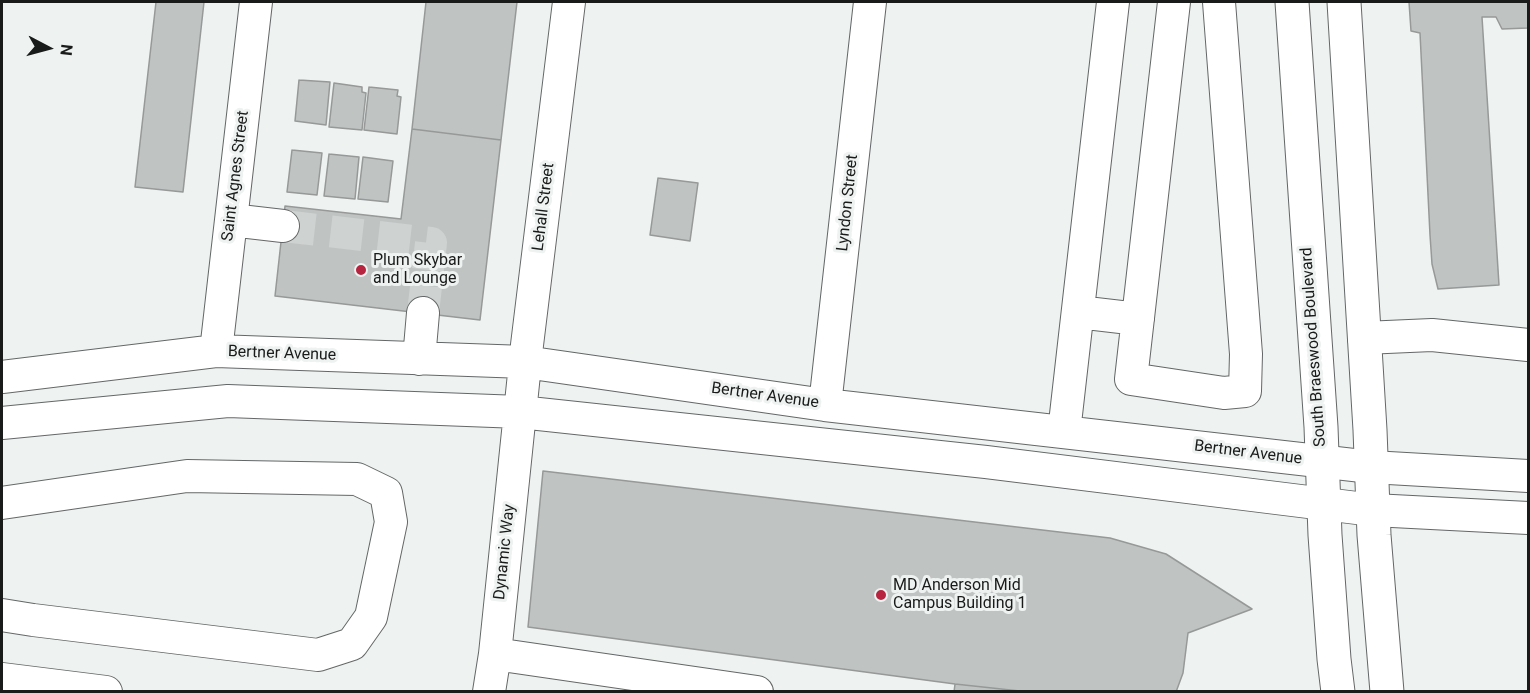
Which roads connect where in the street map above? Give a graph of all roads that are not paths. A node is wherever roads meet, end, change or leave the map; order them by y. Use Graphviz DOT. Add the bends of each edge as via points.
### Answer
graph roads {
  1 [pos="256,2"];
  2 [pos="569,2"];
  3 [pos="870,2"];
  4 [pos="1113,2"];
  5 [pos="1174,2"];
  6 [pos="1219,2"];
  7 [pos="1292,2"];
  8 [pos="1344,2"];
  9 [pos="231,220"];
  10 [pos="283,226"];
  11 [pos="1078,312"];
  12 [pos="423,313"];
  13 [pos="1138,319"];
  14 [pos="1364,338"];
  15 [pos="1528,345"];
  16 [pos="216,351"];
  17 [pos="419,359"];
  18 [pos="525,362"];
  19 [pos="2,377"];
  20 [pos="825,405"];
  21 [pos="520,412"];
  22 [pos="2,423"];
  23 [pos="1064,432"];
  24 [pos="1120,439"];
  25 [pos="878,451"];
  26 [pos="1321,462"];
  27 [pos="1371,468"];
  28 [pos="1528,476"];
  29 [pos="2,503"];
  30 [pos="1323,504"];
  31 [pos="1373,510"];
  32 [pos="1528,518"];
  33 [pos="2,615"];
  34 [pos="495,654"];
  35 [pos="2,679"];
  36 [pos="49,688"];
  37 [pos="106,692"];
  38 [pos="489,692"];
  39 [pos="757,692"];
  40 [pos="1338,692"];
  41 [pos="1388,692"];
  1 -- 9 [label="street, Saint Agnes Street"];
  2 -- 18 [label="street, Lehall Street"];
  3 -- 20 [label="street, Lyndon Street"];
  4 -- 11 [label="street"];
  5 -- 13 [label="street"];
  6 -- 13 [label="street" via="1246,354 1245,391 1224,393 1131,379"];
  7 -- 26 [label="main road, South Braeswood Boulevard"];
  8 -- 14 [label="main road"];
  9 -- 10 [label="street"];
  9 -- 16 [label="street, Saint Agnes Street"];
  11 -- 13 [label="street"];
  11 -- 23 [label="street"];
  12 -- 17 [label="street"];
  14 -- 15 [label="street" via="1432,335"];
  14 -- 27 [label="main road"];
  16 -- 17 [label="street, Bertner Avenue"];
  16 -- 19 [label="street, Bertner Avenue"];
  17 -- 18 [label="street, Bertner Avenue"];
  18 -- 20 [label="street, Bertner Avenue"];
  18 -- 21 [label="street, Lehall Street"];
  20 -- 23 [label="street, Bertner Avenue"];
  21 -- 22 [label="street" via="228,401"];
  21 -- 25 [label="street"];
  21 -- 34 [label="street, Dynamic Way"];
  23 -- 24 [label="street, Bertner Avenue"];
  24 -- 25 [label="street" via="1061,451 905,434"];
  24 -- 26 [label="street, Bertner Avenue"];
  25 -- 30 [label="street"];
  26 -- 27 [label="street, Bertner Avenue"];
  26 -- 30 [label="main road, South Braeswood Boulevard"];
  27 -- 28 [label="street, Bertner Avenue"];
  27 -- 31 [label="main road"];
  29 -- 33 [label="street" via="187,476 357,478 386,493 391,522 371,617 352,644 318,655"];
  30 -- 31 [label="street"];
  30 -- 40 [label="main road, South Braeswood Boulevard"];
  31 -- 32 [label="street"];
  31 -- 41 [label="main road"];
  34 -- 38 [label="street, Dynamic Way"];
  34 -- 39 [label="street"];
  35 -- 36 [label="street"];
  36 -- 37 [label="street"];
}
